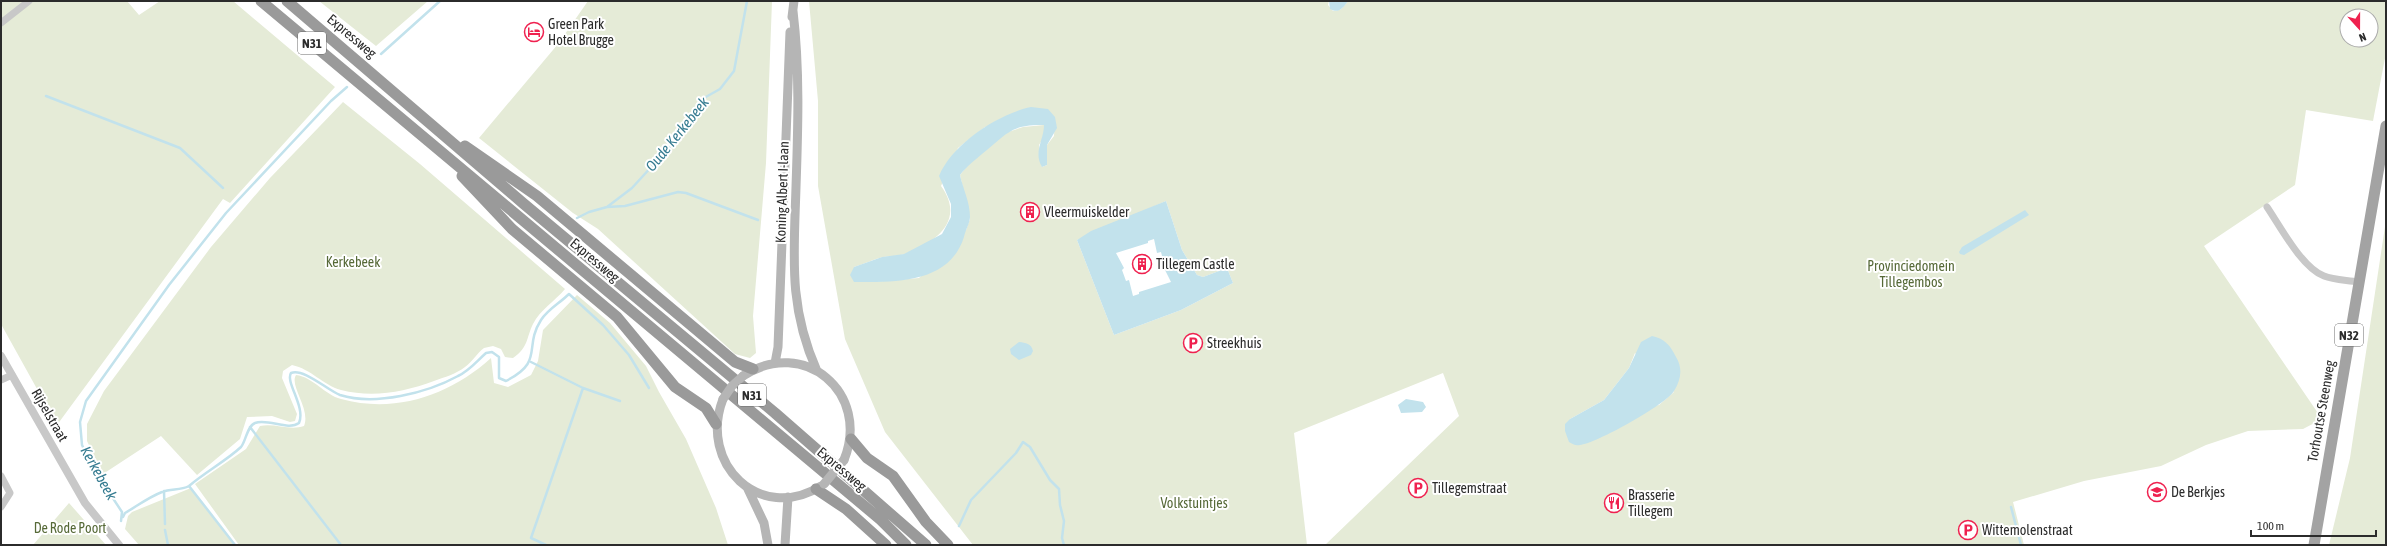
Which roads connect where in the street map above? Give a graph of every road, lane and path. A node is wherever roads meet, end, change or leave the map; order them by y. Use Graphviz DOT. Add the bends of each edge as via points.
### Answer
graph roads {
  1 [pos="28,1"];
  2 [pos="261,1"];
  3 [pos="287,1"];
  4 [pos="794,1"];
  5 [pos="793,11"];
  6 [pos="1,24"];
  7 [pos="2386,126"];
  8 [pos="440,130"];
  9 [pos="444,154"];
  10 [pos="2267,207"];
  11 [pos="2358,282"];
  12 [pos="1,356"];
  13 [pos="775,363"];
  14 [pos="753,370"];
  15 [pos="817,371"];
  16 [pos="12,374"];
  17 [pos="1,380"];
  18 [pos="716,424"];
  19 [pos="851,439"];
  20 [pos="1,476"];
  21 [pos="820,486"];
  22 [pos="748,487"];
  23 [pos="788,497"];
  24 [pos="1,507"];
  25 [pos="119,545"];
  26 [pos="768,545"];
  27 [pos="785,545"];
  28 [pos="886,545"];
  29 [pos="906,545"];
  30 [pos="926,545"];
  31 [pos="948,545"];
  32 [pos="2314,545"];
  1 -- 6 [label="street"];
  2 -- 9 [label="highway, Expressweg / N31"];
  3 -- 8 [label="highway, Expressweg / N31"];
  4 -- 5 [label="main road, Koning Albert I-laan"];
  5 -- 13 [label="main road, Koning Albert I-laan" via="790,30 787,160 782,207 778,347"];
  5 -- 15 [label="main road, Koning Albert I-laan" via="799,86 794,264 796,307 802,333"];
  7 -- 11 [label="main road, Torhoutse Steenweg / N32"];
  8 -- 14 [label="highway, N31" via="537,196 735,362"];
  8 -- 30 [label="highway, Expressweg / N31" via="524,204 775,413"];
  9 -- 18 [label="highway, N31" via="482,199 512,229 617,317 676,387 706,408"];
  9 -- 29 [label="highway, Expressweg / N31" via="881,520"];
  10 -- 11 [label="street" via="2316,272 2324,276"];
  11 -- 32 [label="main road, Torhoutse Steenweg / N32"];
  12 -- 16 [label="street, Rijselstraat"];
  13 -- 14 [label="main road, Koning Albert I-laan"];
  13 -- 15 [label="main road, Koning Albert I-laan" via="797,364"];
  14 -- 18 [label="main road, Koning Albert I-laan, bridge" via="732,386 723,399"];
  15 -- 19 [label="main road, Koning Albert I-laan" via="833,384 844,400 849,412"];
  16 -- 17 [label="street"];
  16 -- 25 [label="street, Rijselstraat" via="85,503"];
  18 -- 22 [label="main road" via="720,453 736,478"];
  19 -- 21 [label="main road, Koning Albert I-laan, bridge" via="844,460"];
  19 -- 31 [label="highway" via="867,458 893,476 926,522"];
  20 -- 24 [label="street" via="10,493"];
  21 -- 23 [label="main road"];
  21 -- 28 [label="highway"];
  22 -- 23 [label="main road" via="767,495"];
  22 -- 26 [label="main road" via="764,523"];
  23 -- 27 [label="main road"];
}
